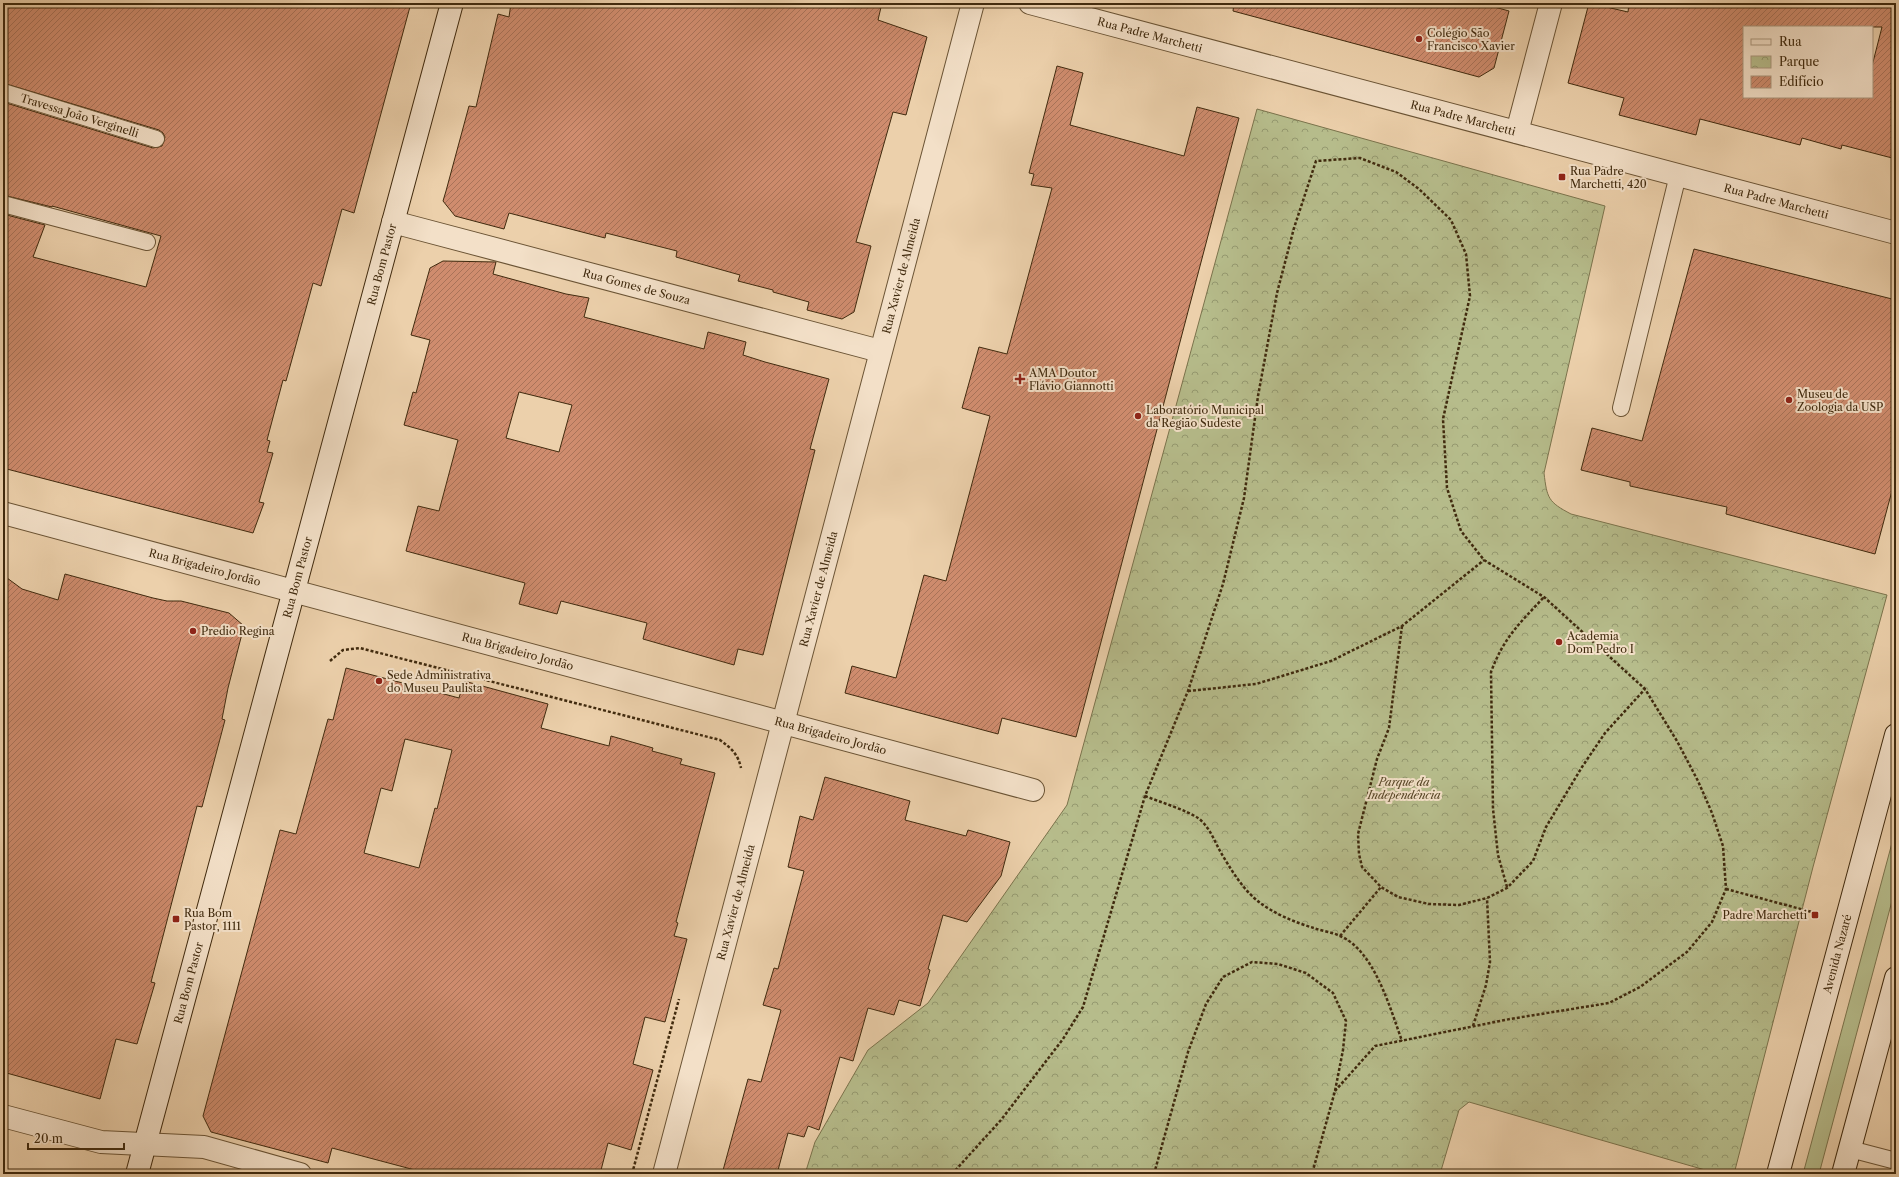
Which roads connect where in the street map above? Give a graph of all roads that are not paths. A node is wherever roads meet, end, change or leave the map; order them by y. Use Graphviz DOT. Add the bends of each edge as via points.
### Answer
graph roads {
  1 [pos="452,3"];
  2 [pos="973,3"];
  3 [pos="1030,3"];
  4 [pos="1551,3"];
  5 [pos="3,92"];
  6 [pos="1517,132"];
  7 [pos="156,139"];
  8 [pos="1678,175"];
  9 [pos="3,204"];
  10 [pos="393,222"];
  11 [pos="1896,233"];
  12 [pos="146,242"];
  13 [pos="880,351"];
  14 [pos="1621,408"];
  15 [pos="3,513"];
  16 [pos="294,592"];
  17 [pos="782,723"];
  18 [pos="1896,735"];
  19 [pos="1033,790"];
  20 [pos="1896,978"];
  21 [pos="3,1116"];
  22 [pos="145,1145"];
  23 [pos="1850,1149"];
  24 [pos="1896,1160"];
  25 [pos="137,1174"];
  26 [pos="300,1174"];
  27 [pos="664,1174"];
  28 [pos="1778,1174"];
  29 [pos="1844,1174"];
  1 -- 10 [label="street, Rua Bom Pastor"];
  2 -- 13 [label="street, Rua Xavier de Almeida"];
  3 -- 6 [label="street, Rua Padre Marchetti"];
  4 -- 6 [label="street"];
  5 -- 7 [label="lane, Travessa João Verginelli"];
  6 -- 8 [label="street, Rua Padre Marchetti"];
  8 -- 11 [label="street, Rua Padre Marchetti"];
  8 -- 14 [label="lane"];
  9 -- 12 [label="lane"];
  10 -- 13 [label="street, Rua Gomes de Souza"];
  10 -- 16 [label="street, Rua Bom Pastor"];
  13 -- 17 [label="street, Rua Xavier de Almeida"];
  15 -- 16 [label="street, Rua Brigadeiro Jordão"];
  16 -- 17 [label="street, Rua Brigadeiro Jordão"];
  16 -- 22 [label="street, Rua Bom Pastor"];
  17 -- 19 [label="street, Rua Brigadeiro Jordão"];
  17 -- 27 [label="street, Rua Xavier de Almeida"];
  18 -- 28 [label="street, Avenida Nazaré"];
  20 -- 23 [label="street"];
  21 -- 22 [label="street" via="101,1142"];
  22 -- 25 [label="street, Rua Bom Pastor"];
  22 -- 26 [label="street" via="204,1147"];
  23 -- 24 [label="lane"];
  23 -- 29 [label="street"];
}
